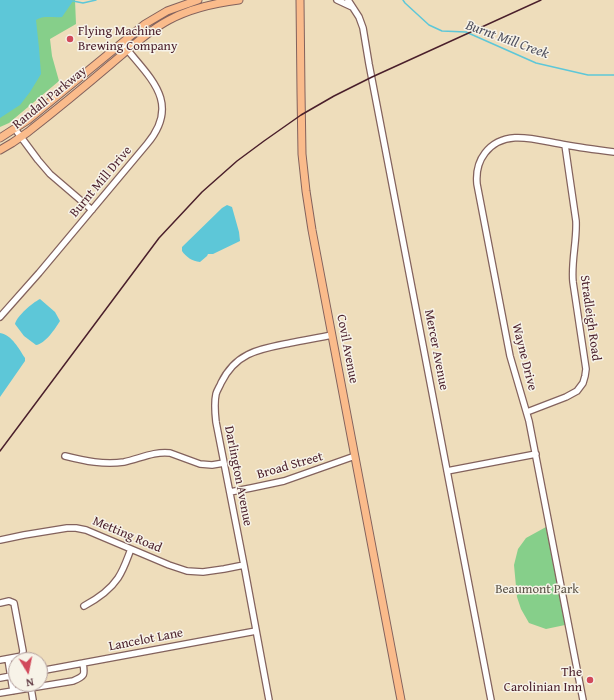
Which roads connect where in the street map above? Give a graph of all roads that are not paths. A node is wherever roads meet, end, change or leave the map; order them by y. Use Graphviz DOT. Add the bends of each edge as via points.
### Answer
graph roads {
  1 [pos="198,0"];
  2 [pos="239,0"];
  3 [pos="300,0"];
  4 [pos="337,0"];
  5 [pos="348,0"];
  6 [pos="352,7"];
  7 [pos="122,43"];
  8 [pos="128,50"];
  9 [pos="15,129"];
  10 [pos="21,137"];
  11 [pos="0,138"];
  12 [pos="565,145"];
  13 [pos="0,150"];
  14 [pos="614,152"];
  15 [pos="92,210"];
  16 [pos="0,317"];
  17 [pos="332,335"];
  18 [pos="527,412"];
  19 [pos="536,454"];
  20 [pos="65,456"];
  21 [pos="355,456"];
  22 [pos="224,463"];
  23 [pos="447,471"];
  24 [pos="230,492"];
  25 [pos="0,540"];
  26 [pos="131,549"];
  27 [pos="244,565"];
  28 [pos="0,603"];
  29 [pos="84,606"];
  30 [pos="256,630"];
  31 [pos="23,652"];
  32 [pos="8,659"];
  33 [pos="0,660"];
  34 [pos="84,663"];
  35 [pos="48,670"];
  36 [pos="48,685"];
  37 [pos="269,700"];
  38 [pos="401,700"];
  39 [pos="491,700"];
  40 [pos="583,700"];
  1 -- 7 [label="main road, Randall Parkway" via="159,15"];
  2 -- 8 [label="main road, Randall Parkway" via="206,5 178,16 161,25"];
  3 -- 17 [label="main road, Covil Avenue" via="304,178"];
  4 -- 6 [label="street"];
  5 -- 6 [label="street, Mercer Avenue"];
  6 -- 23 [label="street, Mercer Avenue" via="364,28"];
  7 -- 8 [label="street, Burnt Mill Drive"];
  7 -- 9 [label="main road, Randall Parkway"];
  8 -- 10 [label="main road, Randall Parkway"];
  8 -- 15 [label="street, Burnt Mill Drive" via="156,87 162,106 162,120 154,136"];
  9 -- 10 [label="street"];
  9 -- 11 [label="main road, Randall Parkway"];
  10 -- 13 [label="main road, Randall Parkway"];
  10 -- 15 [label="street" via="50,174"];
  12 -- 14 [label="street, Wayne Drive"];
  12 -- 18 [label="street, Stradleigh Road" via="576,221 572,282 586,372 583,383 575,392"];
  12 -- 18 [label="street, Wayne Drive" via="522,137 504,139 490,147 479,165 476,176 510,356"];
  15 -- 16 [label="street, Burnt Mill Drive"];
  17 -- 21 [label="main road, Covil Avenue"];
  17 -- 22 [label="street, Darlington Avenue" via="252,352 231,366 216,394 215,405"];
  18 -- 19 [label="street, Wayne Drive"];
  19 -- 23 [label="street"];
  19 -- 40 [label="street, Wayne Drive"];
  20 -- 22 [label="street" via="108,463 124,462 165,452 200,464"];
  21 -- 24 [label="street, Broad Street" via="284,481"];
  21 -- 38 [label="main road, Covil Avenue"];
  22 -- 24 [label="street, Darlington Avenue"];
  23 -- 39 [label="street, Mercer Avenue"];
  24 -- 27 [label="street, Darlington Avenue"];
  25 -- 26 [label="street, Metting Road" via="56,529 76,528"];
  26 -- 27 [label="street, Metting Road" via="174,567 194,572"];
  26 -- 29 [label="street" via="115,582"];
  27 -- 30 [label="street, Darlington Avenue"];
  28 -- 31 [label="street" via="14,603"];
  30 -- 34 [label="street, Lancelot Lane"];
  30 -- 37 [label="street, Darlington Avenue"];
  32 -- 33 [label="street"];
  34 -- 35 [label="street, Lancelot Lane"];
  34 -- 36 [label="street" via="85,673 80,678"];
}
